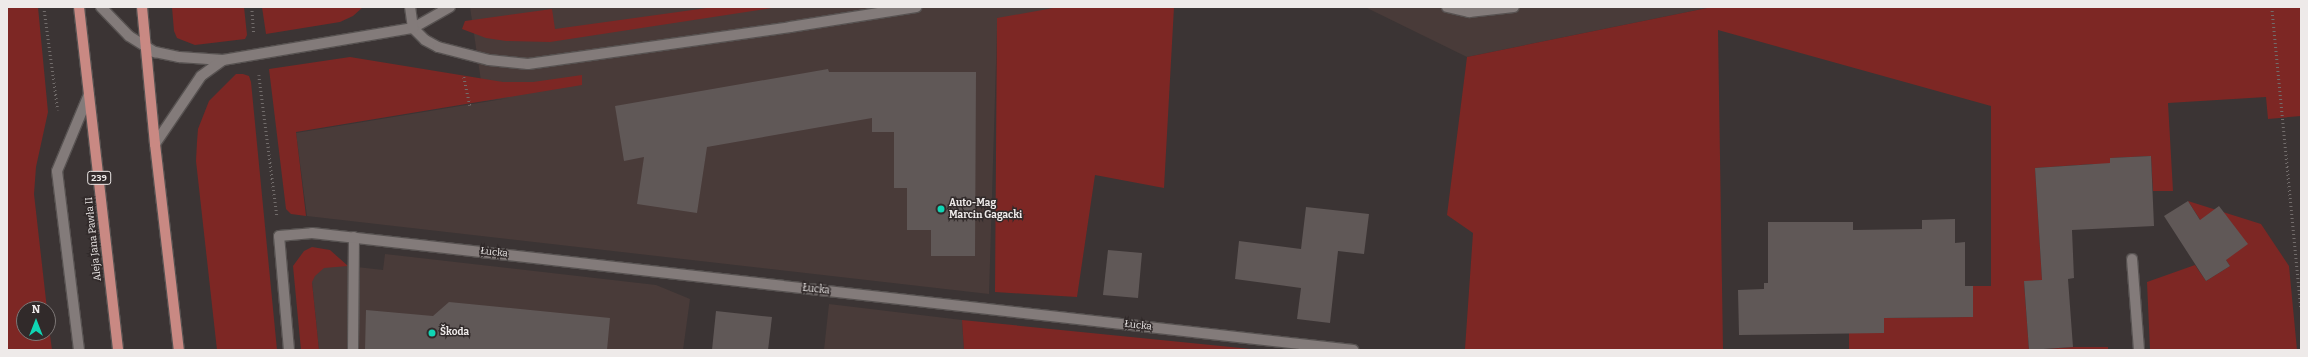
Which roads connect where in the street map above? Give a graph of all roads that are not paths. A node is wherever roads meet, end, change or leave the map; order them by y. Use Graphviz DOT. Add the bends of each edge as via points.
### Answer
graph roads {
  1 [pos="79,7"];
  2 [pos="101,7"];
  3 [pos="142,7"];
  4 [pos="410,7"];
  5 [pos="450,7"];
  6 [pos="916,7"];
  7 [pos="1447,7"];
  8 [pos="1514,7"];
  9 [pos="413,28"];
  10 [pos="146,46"];
  11 [pos="223,60"];
  12 [pos="89,94"];
  13 [pos="155,144"];
  14 [pos="354,237"];
  15 [pos="2132,259"];
  16 [pos="79,350"];
  17 [pos="118,350"];
  18 [pos="179,350"];
  19 [pos="289,350"];
  20 [pos="353,350"];
  21 [pos="1353,350"];
  22 [pos="2139,350"];
  1 -- 12 [label="main road, Aleja Jana Pawła II / 239"];
  2 -- 10 [label="street" via="130,36"];
  3 -- 10 [label="main road"];
  4 -- 9 [label="street"];
  5 -- 9 [label="street"];
  6 -- 9 [label="street" via="528,64 489,60 453,51 425,40"];
  7 -- 8 [label="street" via="1469,12"];
  9 -- 11 [label="street"];
  10 -- 11 [label="street" via="169,56"];
  10 -- 13 [label="main road"];
  11 -- 13 [label="street" via="201,76"];
  12 -- 16 [label="street" via="57,171"];
  12 -- 17 [label="main road, Aleja Jana Pawła II / 239"];
  13 -- 18 [label="main road"];
  14 -- 19 [label="street, Łucka" via="312,232 279,236"];
  14 -- 20 [label="street"];
  14 -- 21 [label="street, Łucka"];
  15 -- 22 [label="street"];
}
